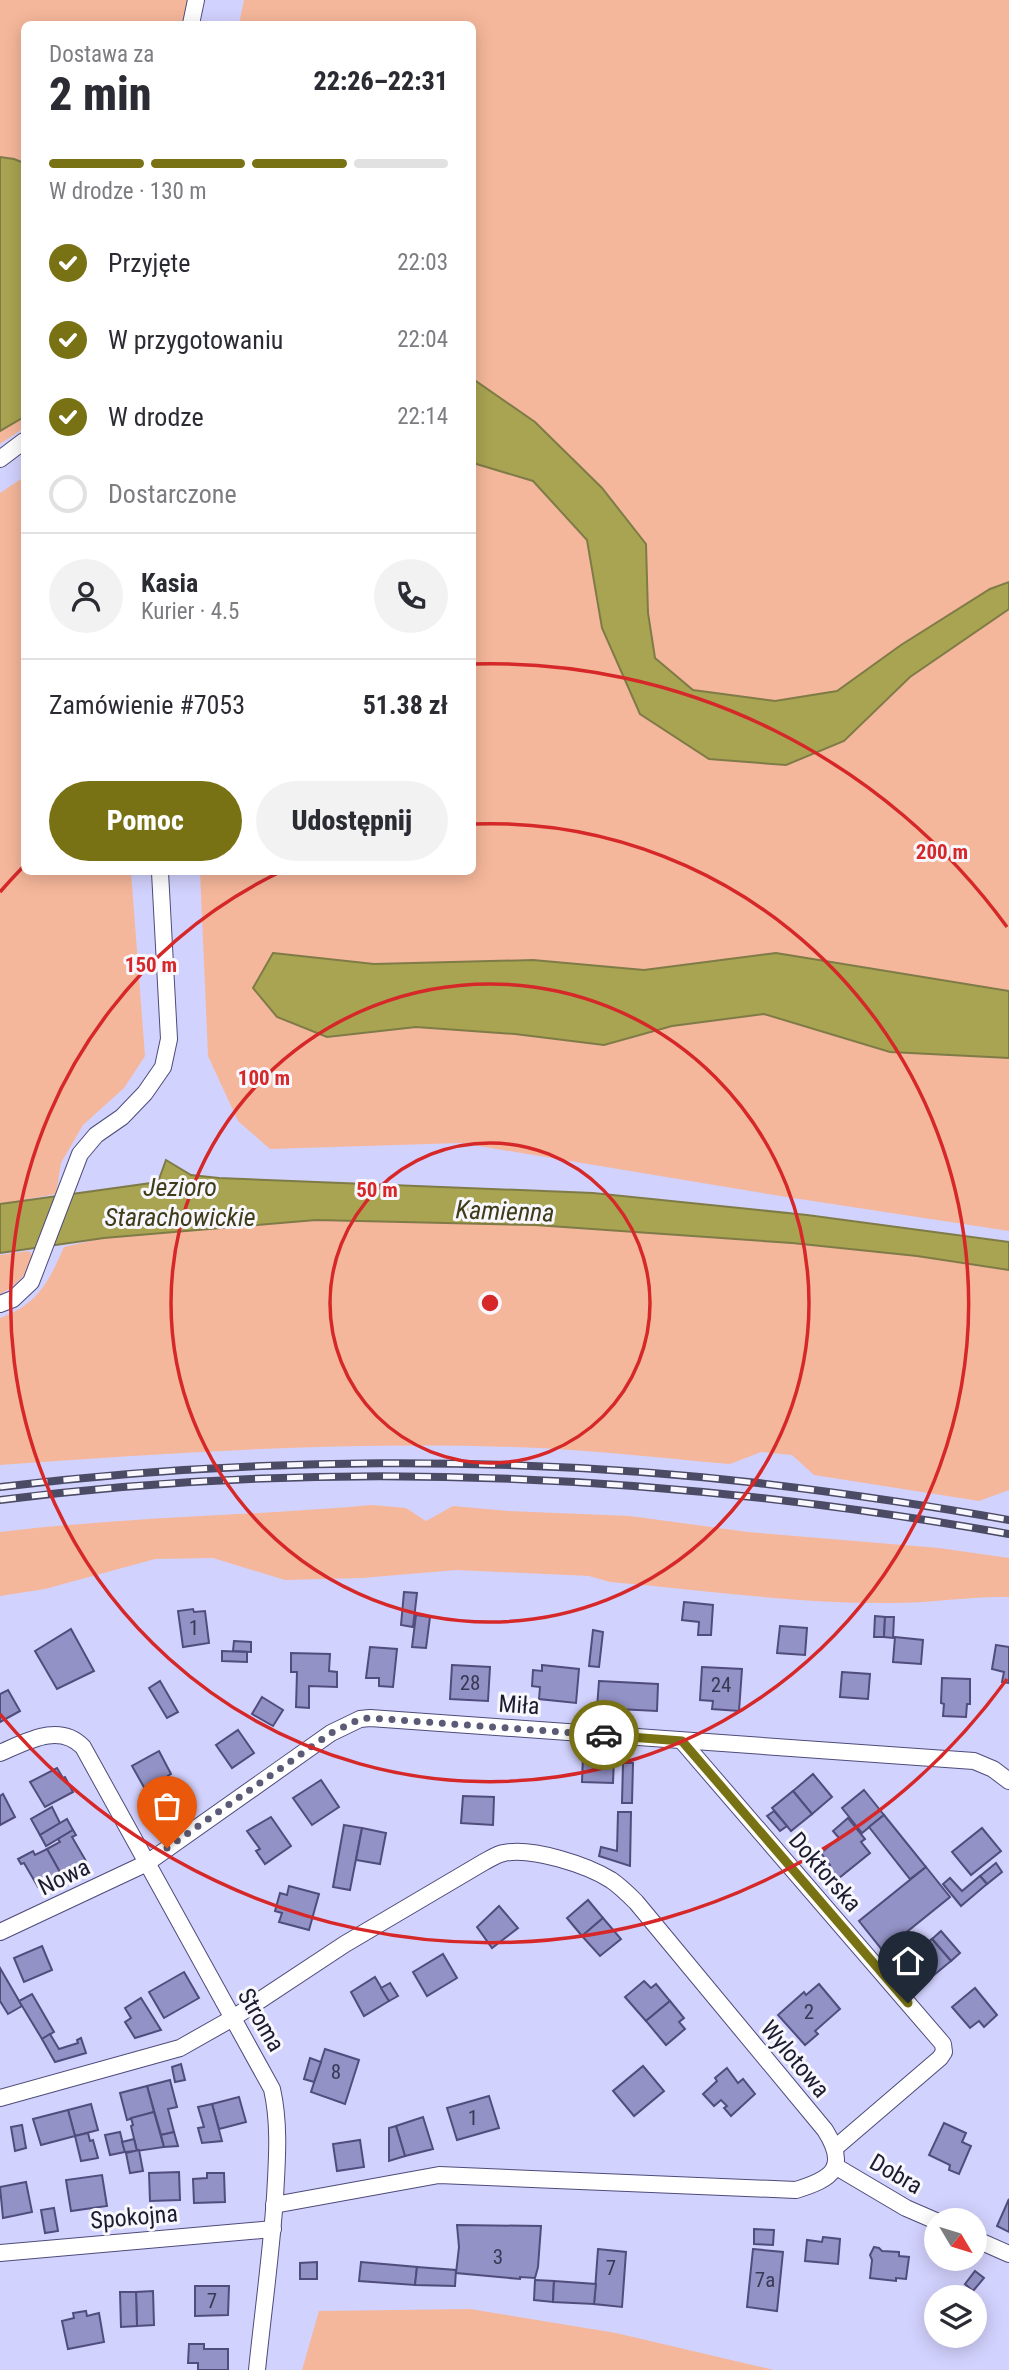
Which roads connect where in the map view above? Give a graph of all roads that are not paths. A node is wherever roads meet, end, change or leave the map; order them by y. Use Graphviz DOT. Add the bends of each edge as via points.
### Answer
graph roads {
  1 [pos="196,0"];
  2 [pos="192,21"];
  3 [pos="21,443"];
  4 [pos="0,459"];
  5 [pos="160,875"];
  6 [pos="0,1304"];
  7 [pos="682,1741"];
  8 [pos="0,1753"];
  9 [pos="1007,1776"];
  10 [pos="147,1863"];
  11 [pos="0,1932"];
  12 [pos="233,2018"];
  13 [pos="0,2098"];
  14 [pos="835,2148"];
  15 [pos="835,2166"];
  16 [pos="274,2205"];
  17 [pos="924,2216"];
  18 [pos="273,2229"];
  19 [pos="987,2244"];
  20 [pos="0,2253"];
  21 [pos="1009,2254"];
  22 [pos="257,2370"];
  1 -- 2 [label="street"];
  3 -- 4 [label="street"];
  5 -- 6 [label="street" via="169,1039 163,1067 145,1093 80,1154 31,1282"];
  7 -- 9 [label="street, Miła" via="974,1761"];
  7 -- 10 [label="street, Miła" via="360,1719 331,1733"];
  7 -- 14 [label="street, Doktorska" via="943,2043 940,2059"];
  8 -- 10 [label="street, Stroma" via="39,1737 74,1739 83,1747"];
  10 -- 11 [label="street, Nowa"];
  10 -- 12 [label="street, Stroma"];
  12 -- 13 [label="street, Wylotowa" via="180,2048"];
  12 -- 14 [label="street, Wylotowa" via="345,1944 484,1862 502,1853 537,1854 600,1874 636,1902 825,2130"];
  12 -- 16 [label="street, Stroma" via="272,2089 276,2106"];
  14 -- 15 [label="street"];
  15 -- 16 [label="street" via="817,2185 789,2191 439,2175"];
  15 -- 17 [label="street, Dobra"];
  16 -- 18 [label="street, Stroma"];
  18 -- 20 [label="street, Spokojna"];
  18 -- 22 [label="street, Stroma"];
  19 -- 21 [label="street"];
}
